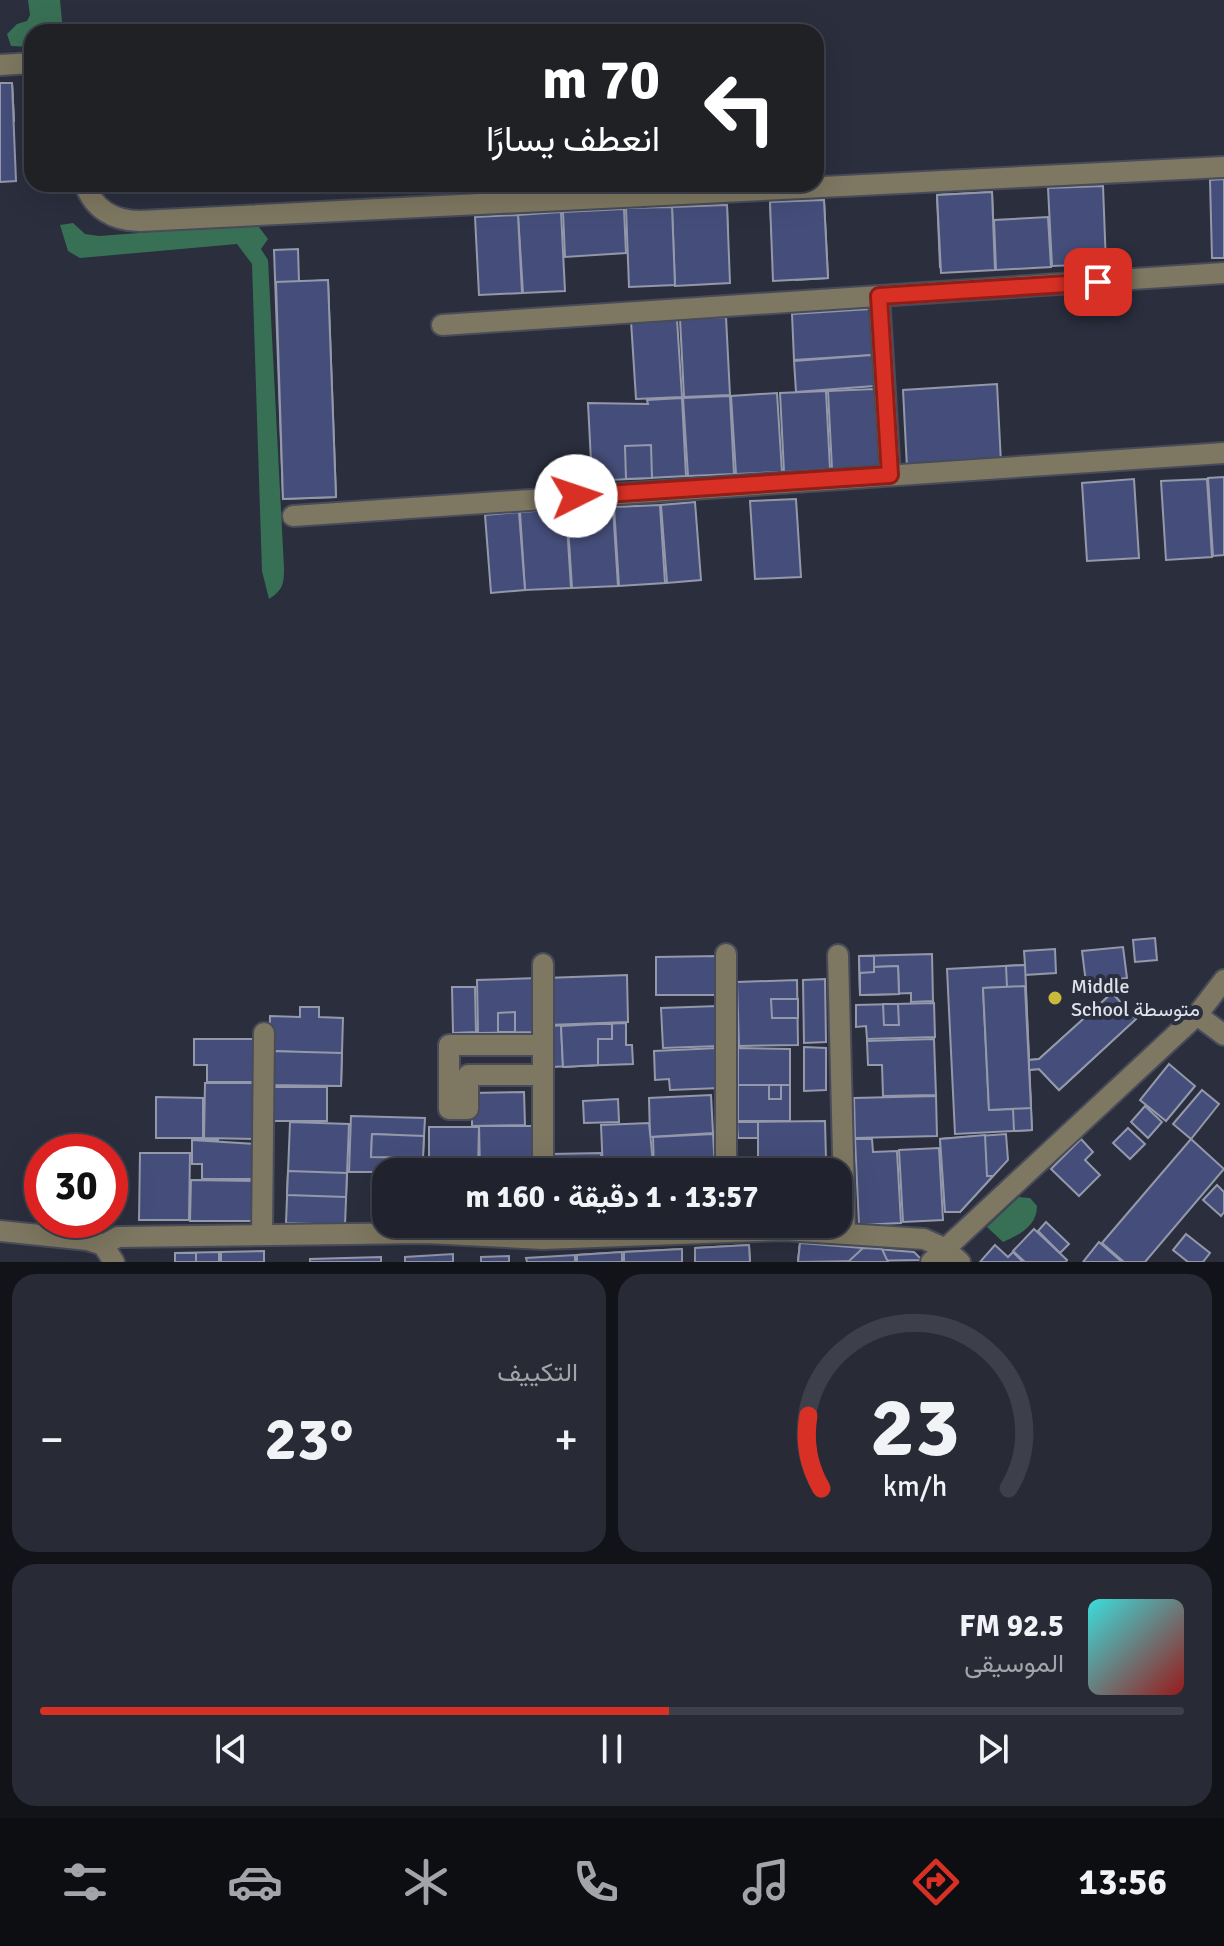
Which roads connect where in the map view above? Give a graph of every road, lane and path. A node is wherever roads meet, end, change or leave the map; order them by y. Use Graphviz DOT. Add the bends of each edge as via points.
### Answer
graph roads {
  1 [pos="24,64"];
  2 [pos="0,65"];
  3 [pos="1224,167"];
  4 [pos="824,187"];
  5 [pos="90,192"];
  6 [pos="722,192"];
  7 [pos="1224,273"];
  8 [pos="879,296"];
  9 [pos="442,325"];
  10 [pos="1224,453"];
  11 [pos="890,475"];
  12 [pos="293,516"];
  13 [pos="726,954"];
  14 [pos="838,955"];
  15 [pos="543,964"];
  16 [pos="1224,980"];
  17 [pos="1197,1015"];
  18 [pos="264,1033"];
  19 [pos="1224,1035"];
  20 [pos="543,1045"];
  21 [pos="543,1075"];
  22 [pos="543,1158"];
  23 [pos="726,1158"];
  24 [pos="843,1158"];
  25 [pos="0,1231"];
  26 [pos="372,1234"];
  27 [pos="852,1234"];
  28 [pos="262,1235"];
  29 [pos="108,1253"];
  30 [pos="945,1257"];
  1 -- 2 [label="street"];
  3 -- 4 [label="street"];
  5 -- 6 [label="street" via="101,210 125,221"];
  7 -- 8 [label="street"];
  8 -- 9 [label="street"];
  8 -- 11 [label="street"];
  10 -- 11 [label="street"];
  11 -- 12 [label="street"];
  13 -- 23 [label="street"];
  14 -- 24 [label="street"];
  15 -- 20 [label="street"];
  16 -- 17 [label="street"];
  17 -- 19 [label="street"];
  17 -- 30 [label="street"];
  18 -- 28 [label="street"];
  20 -- 21 [label="street"];
  20 -- 21 [label="street" via="449,1045 449,1109 468,1109 468,1075"];
  21 -- 22 [label="street"];
  25 -- 29 [label="street" via="65,1235"];
  26 -- 28 [label="street"];
  27 -- 30 [label="street" via="924,1239"];
  28 -- 29 [label="street" via="118,1237"];
}
